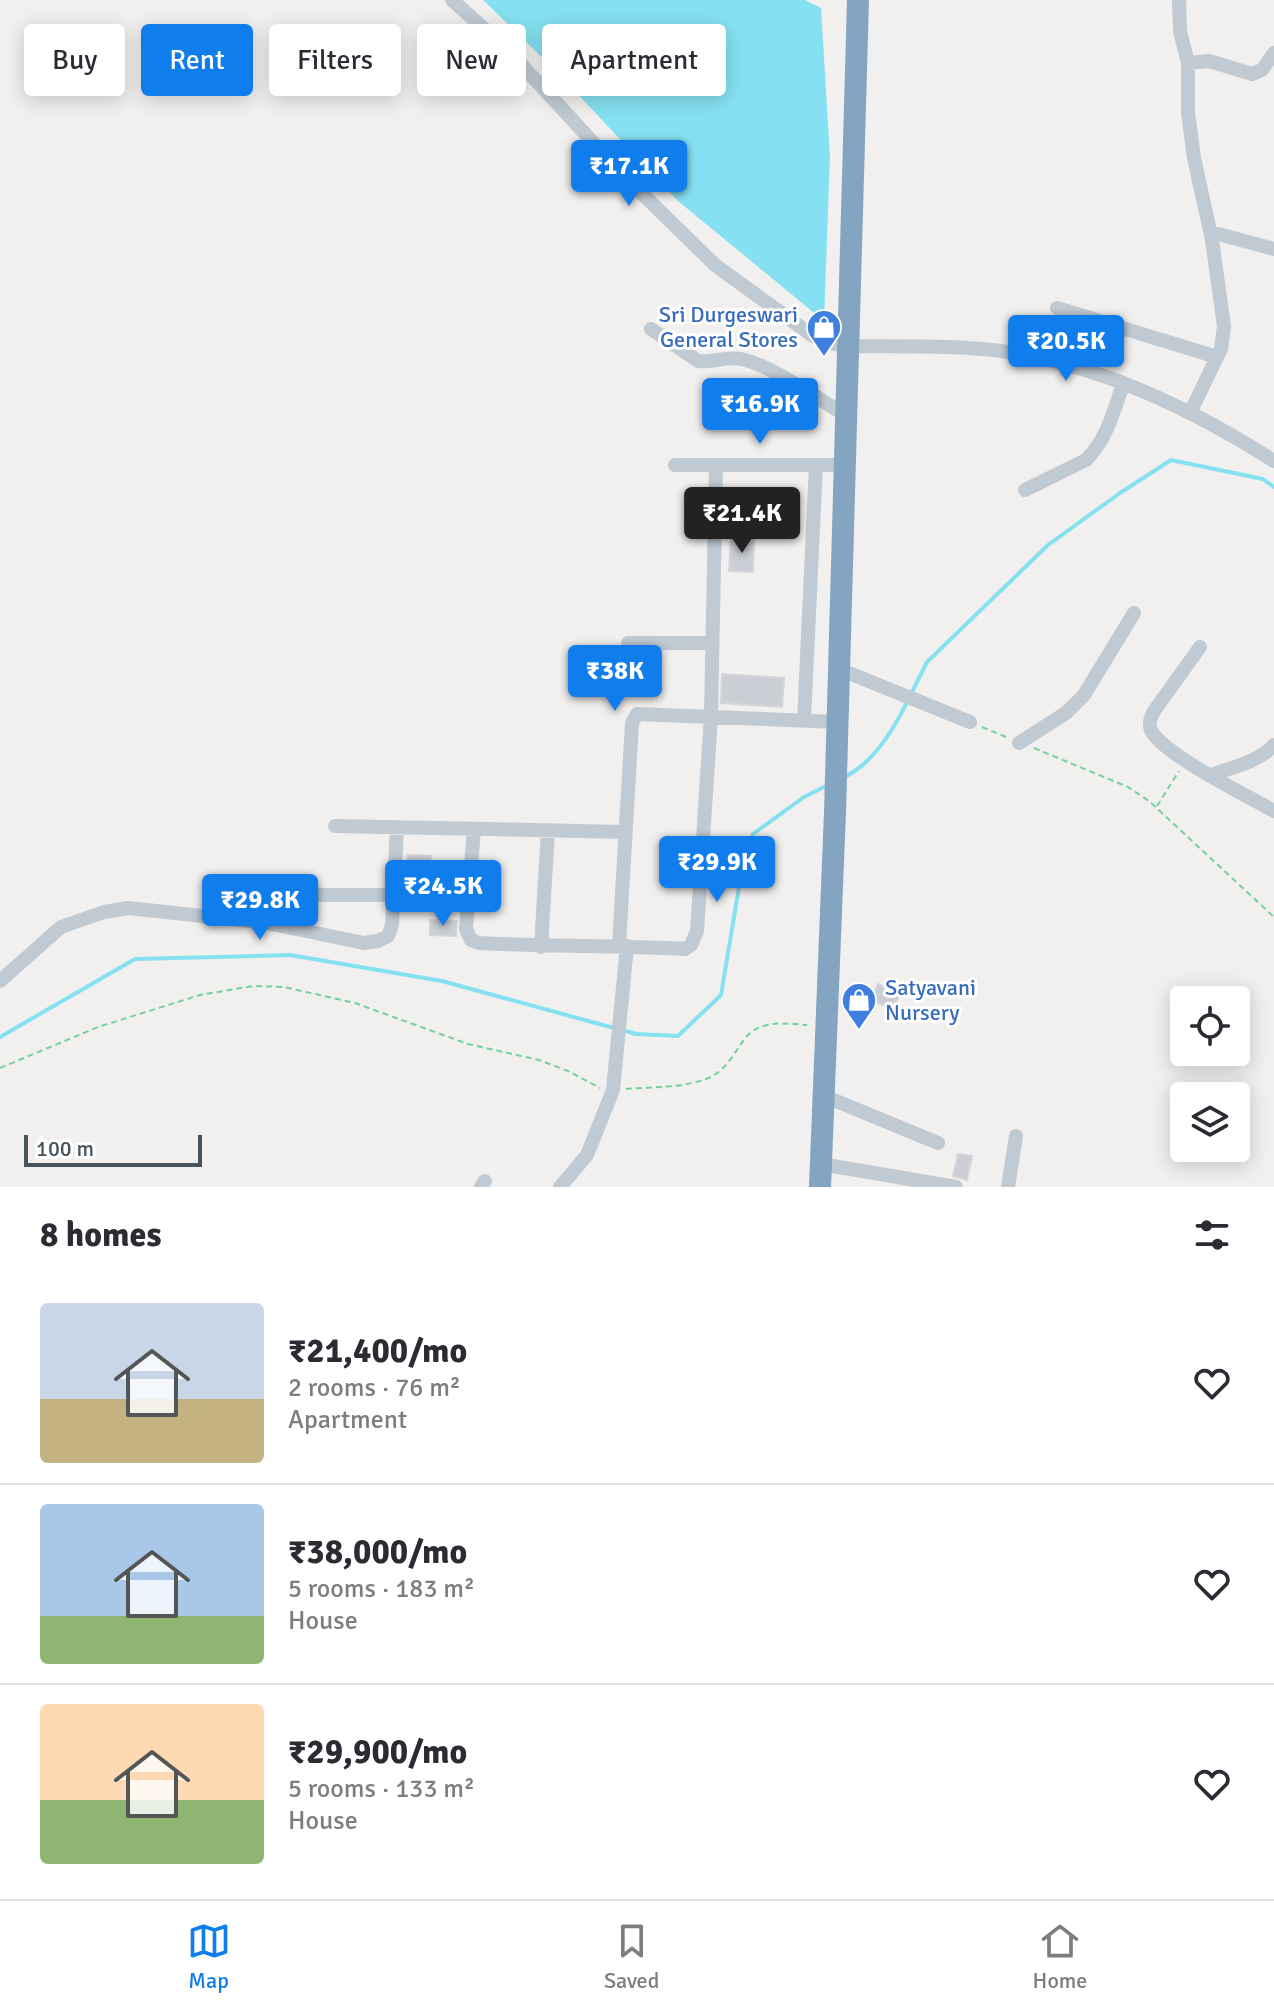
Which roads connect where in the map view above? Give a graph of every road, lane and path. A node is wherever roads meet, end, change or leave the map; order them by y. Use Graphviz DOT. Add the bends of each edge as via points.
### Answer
graph roads {
  1 [pos="452,0"];
  2 [pos="858,0"];
  3 [pos="1179,0"];
  4 [pos="1274,53"];
  5 [pos="1188,63"];
  6 [pos="1211,232"];
  7 [pos="1274,249"];
  8 [pos="1057,308"];
  9 [pos="651,329"];
  10 [pos="848,346"];
  11 [pos="1217,357"];
  12 [pos="1123,384"];
  13 [pos="1190,413"];
  14 [pos="847,416"];
  15 [pos="1274,461"];
  16 [pos="675,465"];
  17 [pos="716,465"];
  18 [pos="816,465"];
  19 [pos="845,465"];
  20 [pos="1025,490"];
  21 [pos="1134,613"];
  22 [pos="628,643"];
  23 [pos="711,643"];
  24 [pos="1200,647"];
  25 [pos="839,669"];
  26 [pos="711,716"];
  27 [pos="804,721"];
  28 [pos="837,722"];
  29 [pos="970,722"];
  30 [pos="1019,743"];
  31 [pos="1274,745"];
  32 [pos="1187,760"];
  33 [pos="1211,775"];
  34 [pos="1157,808"];
  35 [pos="1274,811"];
  36 [pos="335,826"];
  37 [pos="397,827"];
  38 [pos="474,829"];
  39 [pos="548,830"];
  40 [pos="625,832"];
  41 [pos="295,895"];
  42 [pos="394,895"];
  43 [pos="1274,917"];
  44 [pos="623,945"];
  45 [pos="541,947"];
  46 [pos="0,981"];
  47 [pos="826,1026"];
  48 [pos="0,1068"];
  49 [pos="613,1090"];
  50 [pos="824,1096"];
  51 [pos="1016,1136"];
  52 [pos="938,1143"];
  53 [pos="821,1164"];
  54 [pos="560,1187"];
  55 [pos="820,1187"];
  56 [pos="956,1187"];
  57 [pos="1008,1187"];
  1 -- 10 [label="street" via="507,49 715,265 813,336"];
  2 -- 10 [label="highway"];
  3 -- 5 [label="street"];
  4 -- 5 [label="street" via="1262,70 1252,74 1209,61"];
  5 -- 6 [label="street" via="1194,158"];
  6 -- 7 [label="street"];
  6 -- 11 [label="street" via="1224,326"];
  8 -- 11 [label="street"];
  9 -- 14 [label="street" via="698,361 744,359"];
  10 -- 12 [label="street" via="1018,353 1070,364"];
  10 -- 14 [label="highway"];
  11 -- 13 [label="street"];
  12 -- 13 [label="street"];
  12 -- 20 [label="street" via="1093,453"];
  13 -- 15 [label="street"];
  14 -- 19 [label="highway"];
  16 -- 17 [label="street"];
  17 -- 18 [label="street"];
  17 -- 23 [label="street"];
  18 -- 19 [label="street"];
  18 -- 27 [label="street"];
  19 -- 25 [label="highway"];
  21 -- 30 [label="street" via="1084,695"];
  22 -- 23 [label="street"];
  23 -- 26 [label="street"];
  24 -- 32 [label="street" via="1150,720 1162,743"];
  25 -- 28 [label="highway"];
  25 -- 29 [label="street"];
  26 -- 27 [label="street"];
  26 -- 40 [label="street" via="642,712 633,718"];
  26 -- 44 [label="street" via="695,939 685,949"];
  27 -- 28 [label="street"];
  28 -- 47 [label="highway"];
  29 -- 30 [label="path"];
  30 -- 34 [label="path" via="1128,787"];
  31 -- 33 [label="street" via="1253,760"];
  32 -- 33 [label="street"];
  32 -- 34 [label="path"];
  33 -- 35 [label="street"];
  34 -- 43 [label="path"];
  36 -- 37 [label="street"];
  37 -- 38 [label="street"];
  37 -- 42 [label="street"];
  38 -- 39 [label="street"];
  38 -- 45 [label="street" via="467,935 479,943"];
  39 -- 40 [label="street"];
  39 -- 45 [label="street"];
  40 -- 44 [label="street"];
  41 -- 42 [label="street"];
  42 -- 46 [label="street" via="388,936 364,943 185,913 128,908 104,912 61,927"];
  44 -- 45 [label="street"];
  44 -- 49 [label="street"];
  47 -- 49 [label="path" via="758,1028 725,1068 706,1079"];
  47 -- 50 [label="highway"];
  48 -- 49 [label="path" via="98,1027 200,995 284,987 355,1003 468,1044 539,1060"];
  49 -- 54 [label="street" via="587,1155"];
  50 -- 52 [label="street"];
  50 -- 53 [label="highway"];
  51 -- 57 [label="street"];
  53 -- 55 [label="highway"];
  53 -- 56 [label="street"];
}
